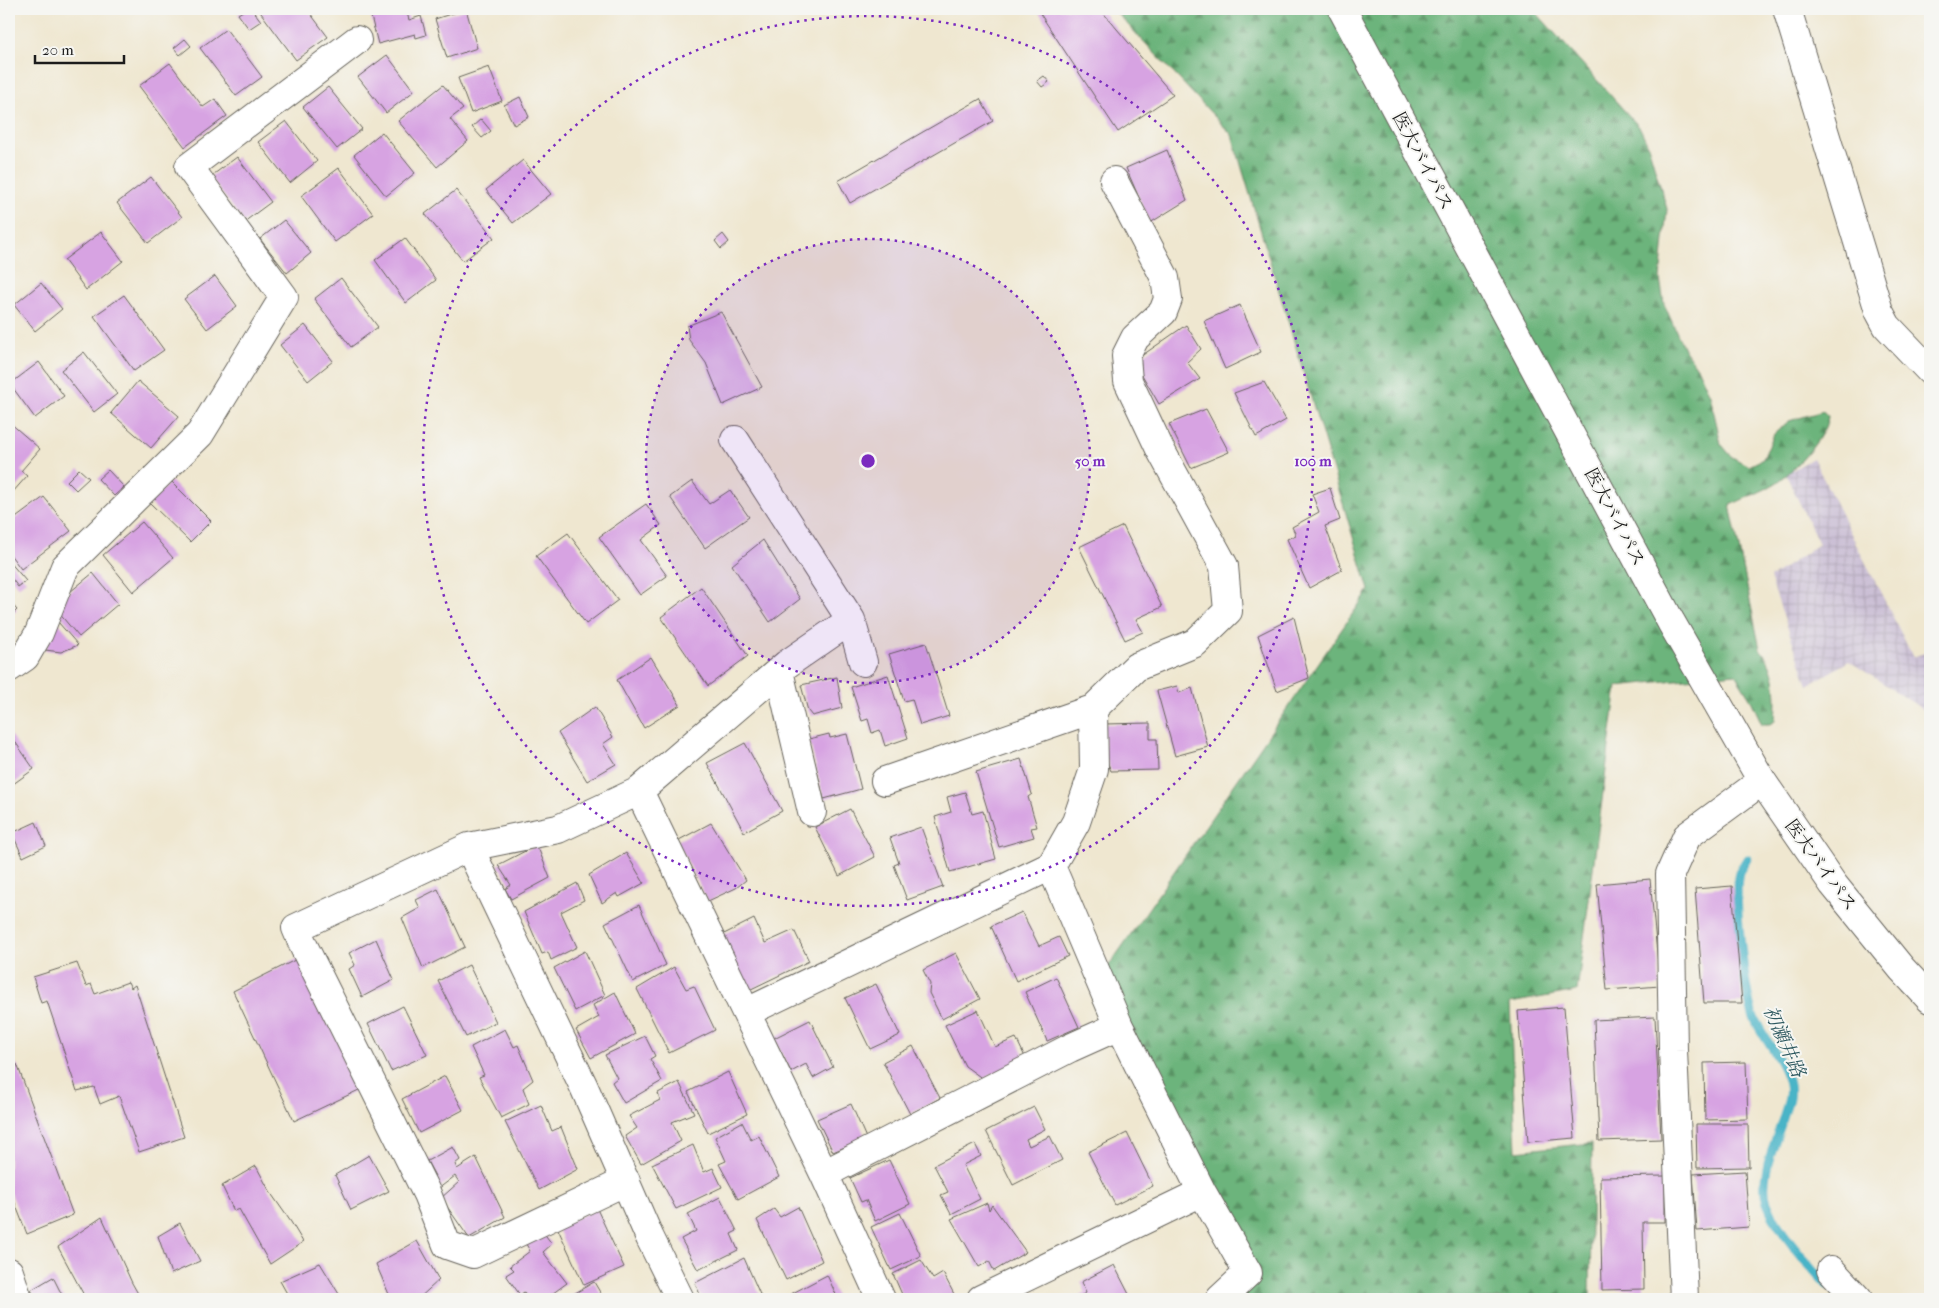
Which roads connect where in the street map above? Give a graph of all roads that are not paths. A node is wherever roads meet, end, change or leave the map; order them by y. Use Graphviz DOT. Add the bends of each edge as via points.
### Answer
graph roads {
  1 [pos="1342,9"];
  2 [pos="1786,9"];
  3 [pos="357,40"];
  4 [pos="1114,181"];
  5 [pos="1930,371"];
  6 [pos="735,440"];
  7 [pos="851,620"];
  8 [pos="864,662"];
  9 [pos="9,668"];
  10 [pos="779,671"];
  11 [pos="1093,709"];
  12 [pos="885,781"];
  13 [pos="1762,781"];
  14 [pos="639,791"];
  15 [pos="812,812"];
  16 [pos="469,848"];
  17 [pos="1051,866"];
  18 [pos="1930,999"];
  19 [pos="747,1012"];
  20 [pos="1120,1026"];
  21 [pos="824,1174"];
  22 [pos="626,1181"];
  23 [pos="1202,1192"];
  24 [pos="1831,1270"];
  25 [pos="9,1272"];
  26 [pos="18,1299"];
  27 [pos="680,1299"];
  28 [pos="881,1299"];
  29 [pos="981,1299"];
  30 [pos="1220,1299"];
  31 [pos="1684,1299"];
  32 [pos="1858,1299"];
  1 -- 13 [label="street, 医大バイパス" via="1671,622"];
  2 -- 5 [label="street" via="1878,311 1886,326"];
  3 -- 9 [label="street" via="189,167 284,297 200,434 65,567 39,633 25,657"];
  4 -- 11 [label="street" via="1164,278 1168,299 1163,312 1135,338 1126,356 1128,380 1160,449 1224,566 1228,611 1195,643 1136,667"];
  6 -- 7 [label="street"];
  7 -- 8 [label="street"];
  7 -- 10 [label="street"];
  10 -- 14 [label="street"];
  10 -- 15 [label="street"];
  11 -- 12 [label="street"];
  11 -- 17 [label="street" via="1094,769 1076,822"];
  13 -- 18 [label="street, 医大バイパス" via="1833,884"];
  13 -- 31 [label="street" via="1687,836 1670,874 1673,1050"];
  14 -- 16 [label="street" via="558,829"];
  14 -- 19 [label="street"];
  16 -- 22 [label="street"];
  16 -- 22 [label="street" via="296,928 304,947 427,1194 447,1245 473,1254"];
  17 -- 19 [label="street"];
  17 -- 20 [label="street"];
  19 -- 21 [label="street"];
  20 -- 21 [label="street" via="1070,1048"];
  20 -- 23 [label="street"];
  21 -- 28 [label="street"];
  22 -- 27 [label="street"];
  23 -- 29 [label="street"];
  23 -- 30 [label="street" via="1248,1273"];
  24 -- 32 [label="street"];
  25 -- 26 [label="street"];
}
